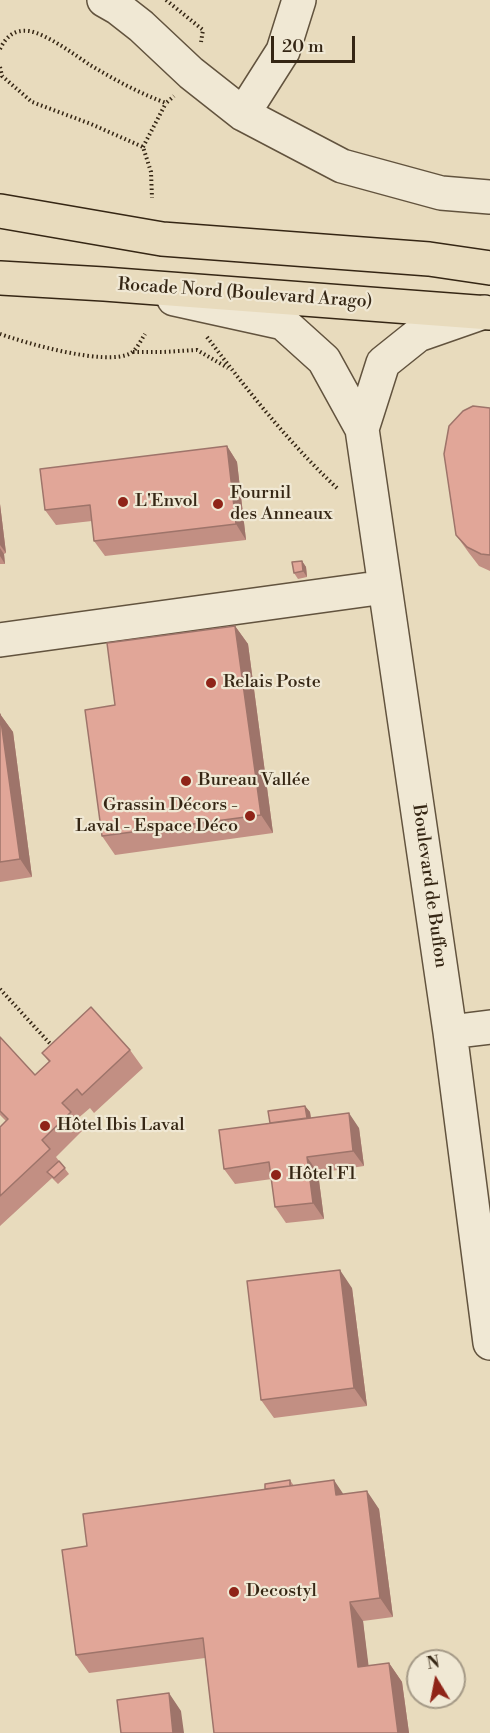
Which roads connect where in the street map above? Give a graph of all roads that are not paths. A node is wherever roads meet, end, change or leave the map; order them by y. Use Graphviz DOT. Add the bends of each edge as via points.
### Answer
graph roads {
  1 [pos="104,0"];
  2 [pos="299,0"];
  3 [pos="243,114"];
  4 [pos="490,197"];
  5 [pos="0,211"];
  6 [pos="490,268"];
  7 [pos="0,278"];
  8 [pos="104,284"];
  9 [pos="487,312"];
  10 [pos="363,429"];
  11 [pos="386,587"];
  12 [pos="0,640"];
  13 [pos="490,1027"];
  14 [pos="450,1032"];
  15 [pos="490,1343"];
  1 -- 3 [label="street" via="141,26 190,73"];
  2 -- 3 [label="street" via="283,51"];
  3 -- 4 [label="street" via="342,165 441,193"];
  5 -- 6 [label="main road" via="162,238 429,259"];
  7 -- 8 [label="main road, Rocade Nord (Boulevard Arago)"];
  8 -- 9 [label="main road, Rocade Nord (Boulevard Arago)"];
  8 -- 10 [label="street" via="283,323 324,360"];
  9 -- 10 [label="street" via="418,335 383,363"];
  10 -- 11 [label="street, Boulevard de Buffon"];
  11 -- 12 [label="street"];
  11 -- 14 [label="street, Boulevard de Buffon"];
  13 -- 14 [label="street"];
  14 -- 15 [label="street, Boulevard de Buffon"];
}
